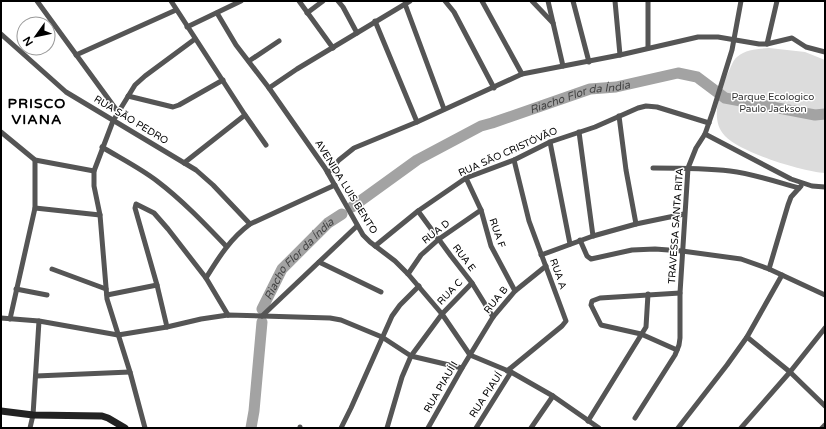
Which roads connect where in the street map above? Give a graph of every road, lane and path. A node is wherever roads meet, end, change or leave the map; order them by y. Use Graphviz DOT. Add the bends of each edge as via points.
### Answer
graph roads {
  1 [pos="37,1"];
  2 [pos="171,1"];
  3 [pos="240,1"];
  4 [pos="299,1"];
  5 [pos="323,1"];
  6 [pos="338,1"];
  7 [pos="445,1"];
  8 [pos="482,1"];
  9 [pos="532,1"];
  10 [pos="548,1"];
  11 [pos="573,1"];
  12 [pos="615,1"];
  13 [pos="648,1"];
  14 [pos="741,1"];
  15 [pos="777,1"];
  16 [pos="408,2"];
  17 [pos="176,10"];
  18 [pos="217,13"];
  19 [pos="307,13"];
  20 [pos="375,21"];
  21 [pos="554,24"];
  22 [pos="187,27"];
  23 [pos="357,33"];
  24 [pos="1,34"];
  25 [pos="195,39"];
  26 [pos="734,40"];
  27 [pos="279,41"];
  28 [pos="767,44"];
  29 [pos="333,48"];
  30 [pos="648,48"];
  31 [pos="825,52"];
  32 [pos="76,54"];
  33 [pos="620,55"];
  34 [pos="249,61"];
  35 [pos="589,62"];
  36 [pos="563,66"];
  37 [pos="522,74"];
  38 [pos="223,80"];
  39 [pos="269,88"];
  40 [pos="494,88"];
  41 [pos="128,96"];
  42 [pos="444,109"];
  43 [pos="118,112"];
  44 [pos="245,115"];
  45 [pos="619,116"];
  46 [pos="113,120"];
  47 [pos="417,122"];
  48 [pos="709,123"];
  49 [pos="1,132"];
  50 [pos="579,132"];
  51 [pos="705,134"];
  52 [pos="550,142"];
  53 [pos="266,145"];
  54 [pos="102,147"];
  55 [pos="36,160"];
  56 [pos="514,160"];
  57 [pos="184,163"];
  58 [pos="653,168"];
  59 [pos="688,168"];
  60 [pos="94,171"];
  61 [pos="328,173"];
  62 [pos="466,178"];
  63 [pos="335,185"];
  64 [pos="801,186"];
  65 [pos="825,187"];
  66 [pos="35,208"];
  67 [pos="481,210"];
  68 [pos="418,211"];
  69 [pos="684,214"];
  70 [pos="100,215"];
  71 [pos="250,224"];
  72 [pos="636,224"];
  73 [pos="357,226"];
  74 [pos="593,236"];
  75 [pos="439,239"];
  76 [pos="580,240"];
  77 [pos="570,244"];
  78 [pos="226,246"];
  79 [pos="375,246"];
  80 [pos="682,251"];
  81 [pos="542,255"];
  82 [pos="319,262"];
  83 [pos="546,266"];
  84 [pos="52,268"];
  85 [pos="769,269"];
  86 [pos="408,274"];
  87 [pos="782,275"];
  88 [pos="206,278"];
  89 [pos="472,283"];
  90 [pos="157,285"];
  91 [pos="419,286"];
  92 [pos="16,289"];
  93 [pos="106,289"];
  94 [pos="515,291"];
  95 [pos="381,292"];
  96 [pos="680,293"];
  97 [pos="648,294"];
  98 [pos="47,295"];
  99 [pos="107,295"];
  100 [pos="825,295"];
  101 [pos="442,314"];
  102 [pos="228,315"];
  103 [pos="262,316"];
  104 [pos="493,317"];
  105 [pos="1,318"];
  106 [pos="10,319"];
  107 [pos="39,321"];
  108 [pos="167,327"];
  109 [pos="825,328"];
  110 [pos="641,334"];
  111 [pos="118,335"];
  112 [pos="382,337"];
  113 [pos="747,337"];
  114 [pos="678,350"];
  115 [pos="470,355"];
  116 [pos="411,356"];
  117 [pos="462,368"];
  118 [pos="130,372"];
  119 [pos="509,372"];
  120 [pos="790,372"];
  121 [pos="36,376"];
  122 [pos="553,396"];
  123 [pos="825,406"];
  124 [pos="1,411"];
  125 [pos="33,415"];
  126 [pos="635,418"];
  127 [pos="588,421"];
  128 [pos="825,425"];
  129 [pos="30,428"];
  130 [pos="125,428"];
  131 [pos="145,428"];
  132 [pos="341,428"];
  133 [pos="387,428"];
  134 [pos="428,428"];
  135 [pos="476,428"];
  136 [pos="531,428"];
  137 [pos="599,428"];
  138 [pos="678,428"];
  139 [pos="741,428"];
  140 [pos="822,428"];
  1 -- 32 [label="street"];
  2 -- 17 [label="street"];
  3 -- 18 [label="street"];
  4 -- 19 [label="street"];
  5 -- 19 [label="street"];
  6 -- 23 [label="street"];
  7 -- 40 [label="street" via="454,12"];
  8 -- 37 [label="street"];
  9 -- 21 [label="street"];
  10 -- 21 [label="street"];
  11 -- 35 [label="street"];
  12 -- 33 [label="street"];
  13 -- 30 [label="street"];
  14 -- 26 [label="street, TRAVESSA SANTA RITA"];
  15 -- 28 [label="street"];
  16 -- 20 [label="street"];
  16 -- 42 [label="street"];
  17 -- 22 [label="street"];
  17 -- 32 [label="street"];
  18 -- 22 [label="street"];
  18 -- 34 [label="street, AVENIDA LUIS BENTO"];
  19 -- 29 [label="street"];
  20 -- 23 [label="street"];
  20 -- 47 [label="street"];
  21 -- 36 [label="street"];
  22 -- 25 [label="street"];
  23 -- 29 [label="street"];
  24 -- 46 [label="street, RUA SÃO PEDRO" via="66,92"];
  25 -- 38 [label="street"];
  25 -- 41 [label="street" via="145,76"];
  26 -- 28 [label="street"];
  26 -- 30 [label="street" via="698,37"];
  26 -- 48 [label="street, TRAVESSA SANTA RITA"];
  27 -- 34 [label="street"];
  28 -- 31 [label="street" via="792,38 806,47"];
  29 -- 39 [label="street"];
  30 -- 33 [label="street"];
  32 -- 43 [label="street"];
  33 -- 35 [label="street"];
  34 -- 39 [label="street, AVENIDA LUIS BENTO"];
  35 -- 36 [label="street"];
  36 -- 37 [label="street"];
  37 -- 40 [label="street"];
  38 -- 41 [label="street" via="174,107"];
  38 -- 44 [label="street"];
  39 -- 61 [label="street, AVENIDA LUIS BENTO"];
  40 -- 42 [label="street"];
  41 -- 43 [label="street"];
  42 -- 47 [label="street"];
  43 -- 46 [label="street"];
  44 -- 53 [label="street"];
  44 -- 57 [label="street"];
  45 -- 48 [label="street, RUA SÃO CRISTÓVÃO" via="650,106"];
  45 -- 50 [label="street, RUA SÃO CRISTÓVÃO"];
  45 -- 72 [label="street"];
  46 -- 54 [label="street"];
  46 -- 57 [label="street, RUA SÃO PEDRO"];
  47 -- 61 [label="street" via="354,148"];
  48 -- 51 [label="street, TRAVESSA SANTA RITA"];
  49 -- 55 [label="street"];
  50 -- 52 [label="street, RUA SÃO CRISTÓVÃO"];
  50 -- 74 [label="street"];
  51 -- 59 [label="street, TRAVESSA SANTA RITA"];
  51 -- 64 [label="street"];
  52 -- 56 [label="street, RUA SÃO CRISTÓVÃO"];
  52 -- 77 [label="street"];
  54 -- 60 [label="street"];
  54 -- 78 [label="street" via="156,180 187,206"];
  55 -- 60 [label="street"];
  55 -- 66 [label="street"];
  56 -- 62 [label="street, RUA SÃO CRISTÓVÃO"];
  56 -- 81 [label="street, RUA A" via="526,212"];
  57 -- 71 [label="street, RUA SÃO PEDRO" via="204,176"];
  58 -- 59 [label="street"];
  59 -- 64 [label="street" via="731,171"];
  59 -- 69 [label="street, TRAVESSA SANTA RITA"];
  60 -- 70 [label="street" via="94,186"];
  61 -- 63 [label="street, AVENIDA LUIS BENTO"];
  62 -- 67 [label="street, RUA F"];
  62 -- 68 [label="street, RUA SÃO CRISTÓVÃO"];
  63 -- 71 [label="street"];
  63 -- 73 [label="street, AVENIDA LUIS BENTO"];
  64 -- 65 [label="street"];
  64 -- 85 [label="street" via="791,197"];
  66 -- 70 [label="street"];
  66 -- 92 [label="street"];
  67 -- 75 [label="street, RUA D"];
  67 -- 94 [label="street, RUA F" via="491,246"];
  68 -- 75 [label="street, RUA E"];
  68 -- 79 [label="street, RUA SÃO CRISTÓVÃO"];
  69 -- 72 [label="street"];
  69 -- 80 [label="street, TRAVESSA SANTA RITA"];
  70 -- 93 [label="street"];
  71 -- 78 [label="street"];
  72 -- 74 [label="street"];
  73 -- 79 [label="street, AVENIDA LUIS BENTO"];
  73 -- 82 [label="street"];
  74 -- 76 [label="street"];
  75 -- 86 [label="street, RUA D" via="421,255"];
  75 -- 89 [label="street, RUA E"];
  76 -- 77 [label="street"];
  76 -- 80 [label="street" via="591,259 632,250"];
  77 -- 81 [label="street"];
  78 -- 88 [label="street"];
  79 -- 86 [label="street, AVENIDA LUIS BENTO"];
  80 -- 85 [label="street" via="741,259"];
  80 -- 96 [label="street, TRAVESSA SANTA RITA"];
  81 -- 83 [label="street, RUA A"];
  82 -- 95 [label="street"];
  82 -- 103 [label="street"];
  83 -- 94 [label="street, RUA B"];
  83 -- 119 [label="street, RUA A" via="565,323"];
  84 -- 93 [label="street"];
  85 -- 87 [label="street"];
  86 -- 91 [label="street, AVENIDA LUIS BENTO"];
  87 -- 100 [label="street"];
  87 -- 113 [label="street"];
  88 -- 90 [label="street" via="160,219 145,207 136,204"];
  88 -- 102 [label="street"];
  89 -- 101 [label="street, RUA C"];
  89 -- 104 [label="street, RUA E"];
  90 -- 99 [label="street"];
  90 -- 108 [label="street"];
  91 -- 101 [label="street, AVENIDA LUIS BENTO"];
  91 -- 112 [label="street" via="396,309"];
  92 -- 98 [label="street"];
  92 -- 106 [label="street"];
  93 -- 99 [label="street"];
  94 -- 104 [label="street, RUA B"];
  96 -- 97 [label="street, TRAVESSA SANTA RITA"];
  96 -- 114 [label="street, TRAVESSA SANTA RITA"];
  97 -- 110 [label="street" via="646,327"];
  97 -- 110 [label="street, TRAVESSA SANTA RITA" via="600,298 592,301 591,305 600,325"];
  99 -- 111 [label="street"];
  101 -- 115 [label="street, AVENIDA LUIS BENTO"];
  101 -- 116 [label="street, RUA C"];
  102 -- 103 [label="street"];
  102 -- 108 [label="street" via="201,318"];
  103 -- 112 [label="street" via="330,318"];
  104 -- 115 [label="street, RUA B"];
  105 -- 106 [label="street"];
  106 -- 107 [label="street"];
  107 -- 111 [label="street"];
  107 -- 121 [label="street"];
  108 -- 111 [label="street"];
  109 -- 120 [label="street"];
  110 -- 114 [label="street, TRAVESSA SANTA RITA"];
  110 -- 127 [label="street"];
  111 -- 118 [label="street"];
  112 -- 116 [label="street"];
  112 -- 132 [label="street"];
  113 -- 120 [label="street"];
  113 -- 138 [label="street"];
  114 -- 126 [label="street, TRAVESSA SANTA RITA"];
  115 -- 117 [label="street, RUA PIAUÍ I"];
  115 -- 119 [label="street"];
  116 -- 117 [label="street"];
  116 -- 133 [label="street, RUA C"];
  117 -- 134 [label="street, RUA PIAUÍ I"];
  118 -- 121 [label="street"];
  118 -- 131 [label="street"];
  119 -- 122 [label="street"];
  119 -- 135 [label="street, RUA PIAUÍ"];
  120 -- 123 [label="street"];
  120 -- 139 [label="street"];
  121 -- 125 [label="street"];
  122 -- 127 [label="street"];
  122 -- 136 [label="street"];
  124 -- 125 [label="street"];
  125 -- 129 [label="street"];
  125 -- 130 [label="street" via="102,416"];
  127 -- 137 [label="street"];
  128 -- 140 [label="street"];
}
